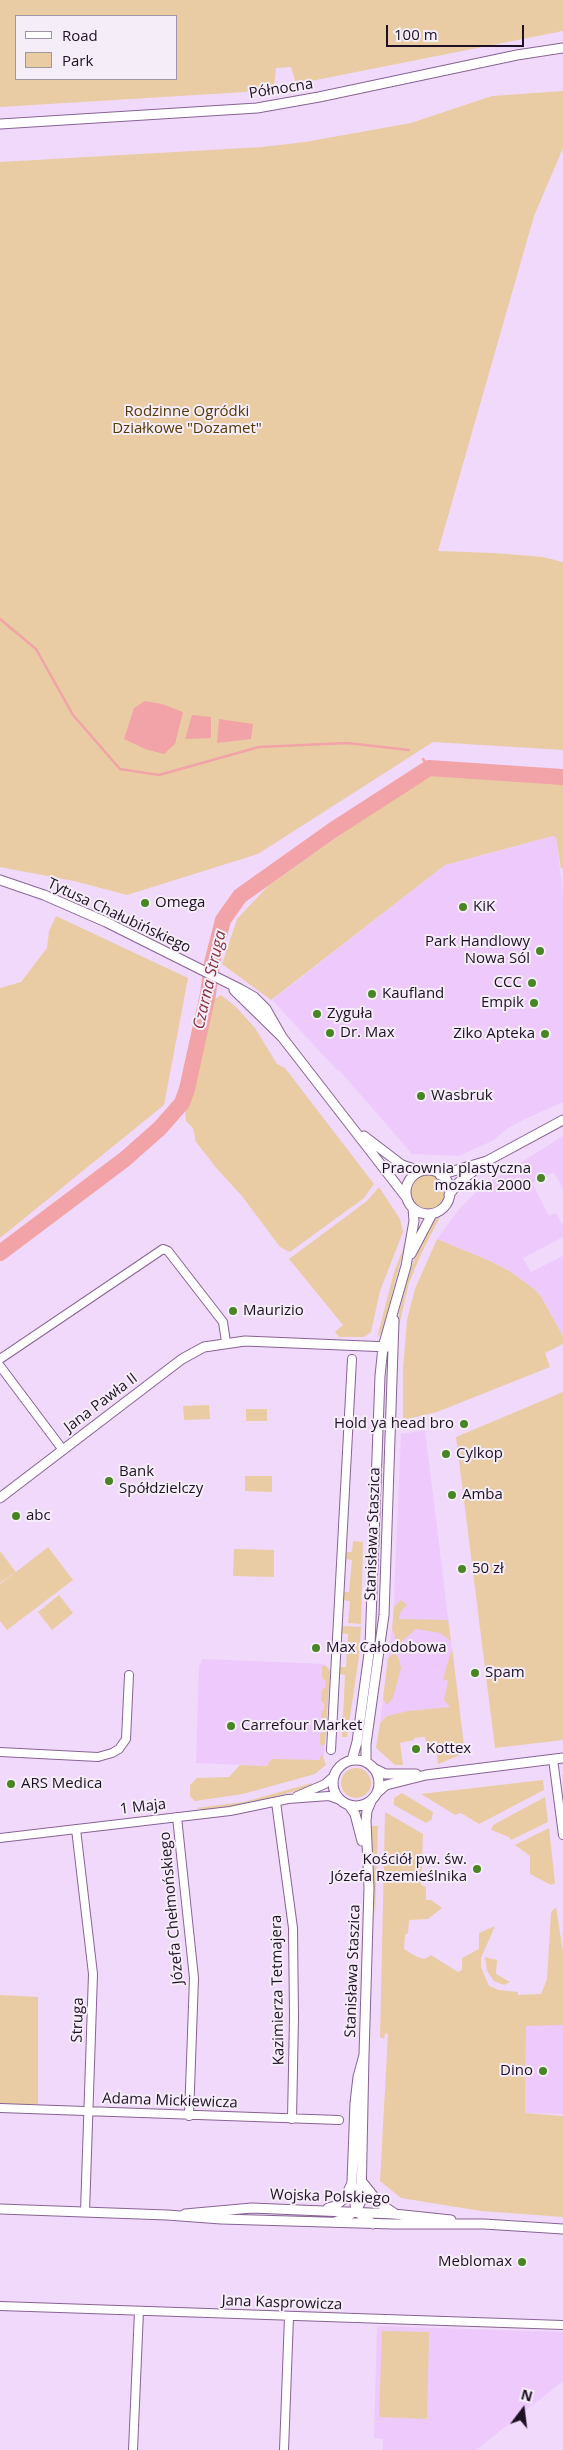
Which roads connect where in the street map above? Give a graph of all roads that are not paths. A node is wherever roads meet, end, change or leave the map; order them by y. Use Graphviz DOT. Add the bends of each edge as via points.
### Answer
graph roads {
  1 [pos="563,48"];
  2 [pos="0,124"];
  3 [pos="0,880"];
  4 [pos="563,1120"];
  5 [pos="356,1130"];
  6 [pos="486,1161"];
  7 [pos="420,1171"];
  8 [pos="440,1175"];
  9 [pos="449,1195"];
  10 [pos="406,1196"];
  11 [pos="413,1208"];
  12 [pos="432,1214"];
  13 [pos="406,1266"];
  14 [pos="395,1305"];
  15 [pos="226,1342"];
  16 [pos="384,1347"];
  17 [pos="393,1347"];
  18 [pos="0,1359"];
  19 [pos="352,1359"];
  20 [pos="0,1366"];
  21 [pos="63,1450"];
  22 [pos="0,1498"];
  23 [pos="129,1675"];
  24 [pos="331,1750"];
  25 [pos="0,1752"];
  26 [pos="563,1758"];
  27 [pos="553,1759"];
  28 [pos="352,1760"];
  29 [pos="370,1765"];
  30 [pos="426,1775"];
  31 [pos="334,1776"];
  32 [pos="374,1796"];
  33 [pos="288,1799"];
  34 [pos="340,1800"];
  35 [pos="276,1802"];
  36 [pos="349,1805"];
  37 [pos="177,1817"];
  38 [pos="76,1829"];
  39 [pos="563,1835"];
  40 [pos="0,1838"];
  41 [pos="365,1851"];
  42 [pos="364,2055"];
  43 [pos="0,2108"];
  44 [pos="89,2111"];
  45 [pos="189,2116"];
  46 [pos="292,2119"];
  47 [pos="340,2120"];
  48 [pos="352,2182"];
  49 [pos="363,2183"];
  50 [pos="0,2209"];
  51 [pos="323,2210"];
  52 [pos="356,2211"];
  53 [pos="85,2212"];
  54 [pos="394,2214"];
  55 [pos="174,2215"];
  56 [pos="334,2223"];
  57 [pos="373,2224"];
  58 [pos="484,2224"];
  59 [pos="563,2229"];
  60 [pos="0,2306"];
  61 [pos="139,2312"];
  62 [pos="289,2317"];
  63 [pos="563,2325"];
  64 [pos="132,2450"];
  65 [pos="284,2450"];
  1 -- 2 [label="street, Północna" via="257,108"];
  3 -- 5 [label="street, Tytusa Chałubińskiego" via="90,915 254,997"];
  4 -- 6 [label="street"];
  5 -- 7 [label="street, Tytusa Chałubińskiego" via="402,1165"];
  5 -- 10 [label="street, Tytusa Chałubińskiego"];
  6 -- 8 [label="street"];
  6 -- 9 [label="street" via="458,1183"];
  7 -- 8 [label="street"];
  7 -- 10 [label="street" via="408,1183"];
  8 -- 9 [label="street" via="447,1182"];
  9 -- 12 [label="street" via="444,1207"];
  10 -- 11 [label="street"];
  11 -- 12 [label="street"];
  11 -- 13 [label="street, Stanisława Staszica" via="414,1221"];
  12 -- 13 [label="street, Stanisława Staszica"];
  13 -- 14 [label="street, Stanisława Staszica"];
  14 -- 16 [label="street, Stanisława Staszica"];
  14 -- 17 [label="street, Stanisława Staszica"];
  15 -- 16 [label="street, Jana Pawła II"];
  15 -- 18 [label="street" via="223,1322 163,1248"];
  15 -- 21 [label="street, Jana Pawła II" via="204,1347 182,1359"];
  16 -- 17 [label="street, Jana Pawła II"];
  16 -- 28 [label="street, Stanisława Staszica" via="380,1376 370,1646"];
  17 -- 29 [label="street, Stanisława Staszica" via="384,1615 366,1744"];
  19 -- 24 [label="street"];
  20 -- 21 [label="street"];
  21 -- 22 [label="street, Jana Pawła II"];
  23 -- 25 [label="street" via="126,1738 119,1749 98,1757"];
  26 -- 27 [label="street"];
  27 -- 30 [label="street"];
  27 -- 39 [label="street"];
  28 -- 29 [label="street"];
  28 -- 31 [label="street" via="341,1765"];
  29 -- 30 [label="street" via="385,1774"];
  29 -- 32 [label="street" via="379,1780"];
  30 -- 32 [label="street" via="386,1785"];
  31 -- 33 [label="street, 1 Maja" via="325,1784"];
  31 -- 34 [label="street" via="333,1789"];
  32 -- 36 [label="street" via="362,1806"];
  32 -- 41 [label="street, Stanisława Staszica" via="367,1811"];
  33 -- 34 [label="street, 1 Maja" via="328,1796"];
  33 -- 35 [label="street, 1 Maja"];
  34 -- 36 [label="street"];
  35 -- 37 [label="street, 1 Maja"];
  35 -- 46 [label="street, Kazimierza Tetmajera" via="293,1928"];
  36 -- 41 [label="street" via="355,1814"];
  37 -- 38 [label="street, 1 Maja"];
  37 -- 45 [label="street, Józefa Chełmońskiego" via="194,1978"];
  38 -- 40 [label="street, 1 Maja"];
  38 -- 44 [label="street, Struga" via="93,1974"];
  41 -- 42 [label="street, Stanisława Staszica" via="368,1888"];
  42 -- 48 [label="street, Stanisława Staszica" via="355,2103"];
  42 -- 49 [label="street, Stanisława Staszica"];
  43 -- 44 [label="street, Adama Mickiewicza"];
  44 -- 45 [label="street, Adama Mickiewicza"];
  44 -- 53 [label="street, Struga"];
  45 -- 46 [label="street, Adama Mickiewicza"];
  46 -- 47 [label="street, Adama Mickiewicza"];
  48 -- 51 [label="street" via="340,2202"];
  48 -- 52 [label="street, Stanisława Staszica"];
  49 -- 52 [label="street, Stanisława Staszica"];
  49 -- 54 [label="street" via="379,2203"];
  50 -- 53 [label="street, Wojska Polskiego"];
  51 -- 52 [label="street, Wojska Polskiego"];
  51 -- 55 [label="street, Wojska Polskiego" via="252,2208"];
  52 -- 54 [label="street, Wojska Polskiego"];
  52 -- 56 [label="street"];
  52 -- 57 [label="street"];
  53 -- 55 [label="street, Wojska Polskiego"];
  54 -- 58 [label="street, Wojska Polskiego"];
  55 -- 56 [label="street, Wojska Polskiego"];
  56 -- 57 [label="street, Wojska Polskiego"];
  57 -- 58 [label="street, Wojska Polskiego"];
  58 -- 59 [label="street, Wojska Polskiego"];
  60 -- 61 [label="street, Jana Kasprowicza"];
  61 -- 62 [label="street, Jana Kasprowicza"];
  61 -- 64 [label="street"];
  62 -- 63 [label="street, Jana Kasprowicza"];
  62 -- 65 [label="street"];
}
